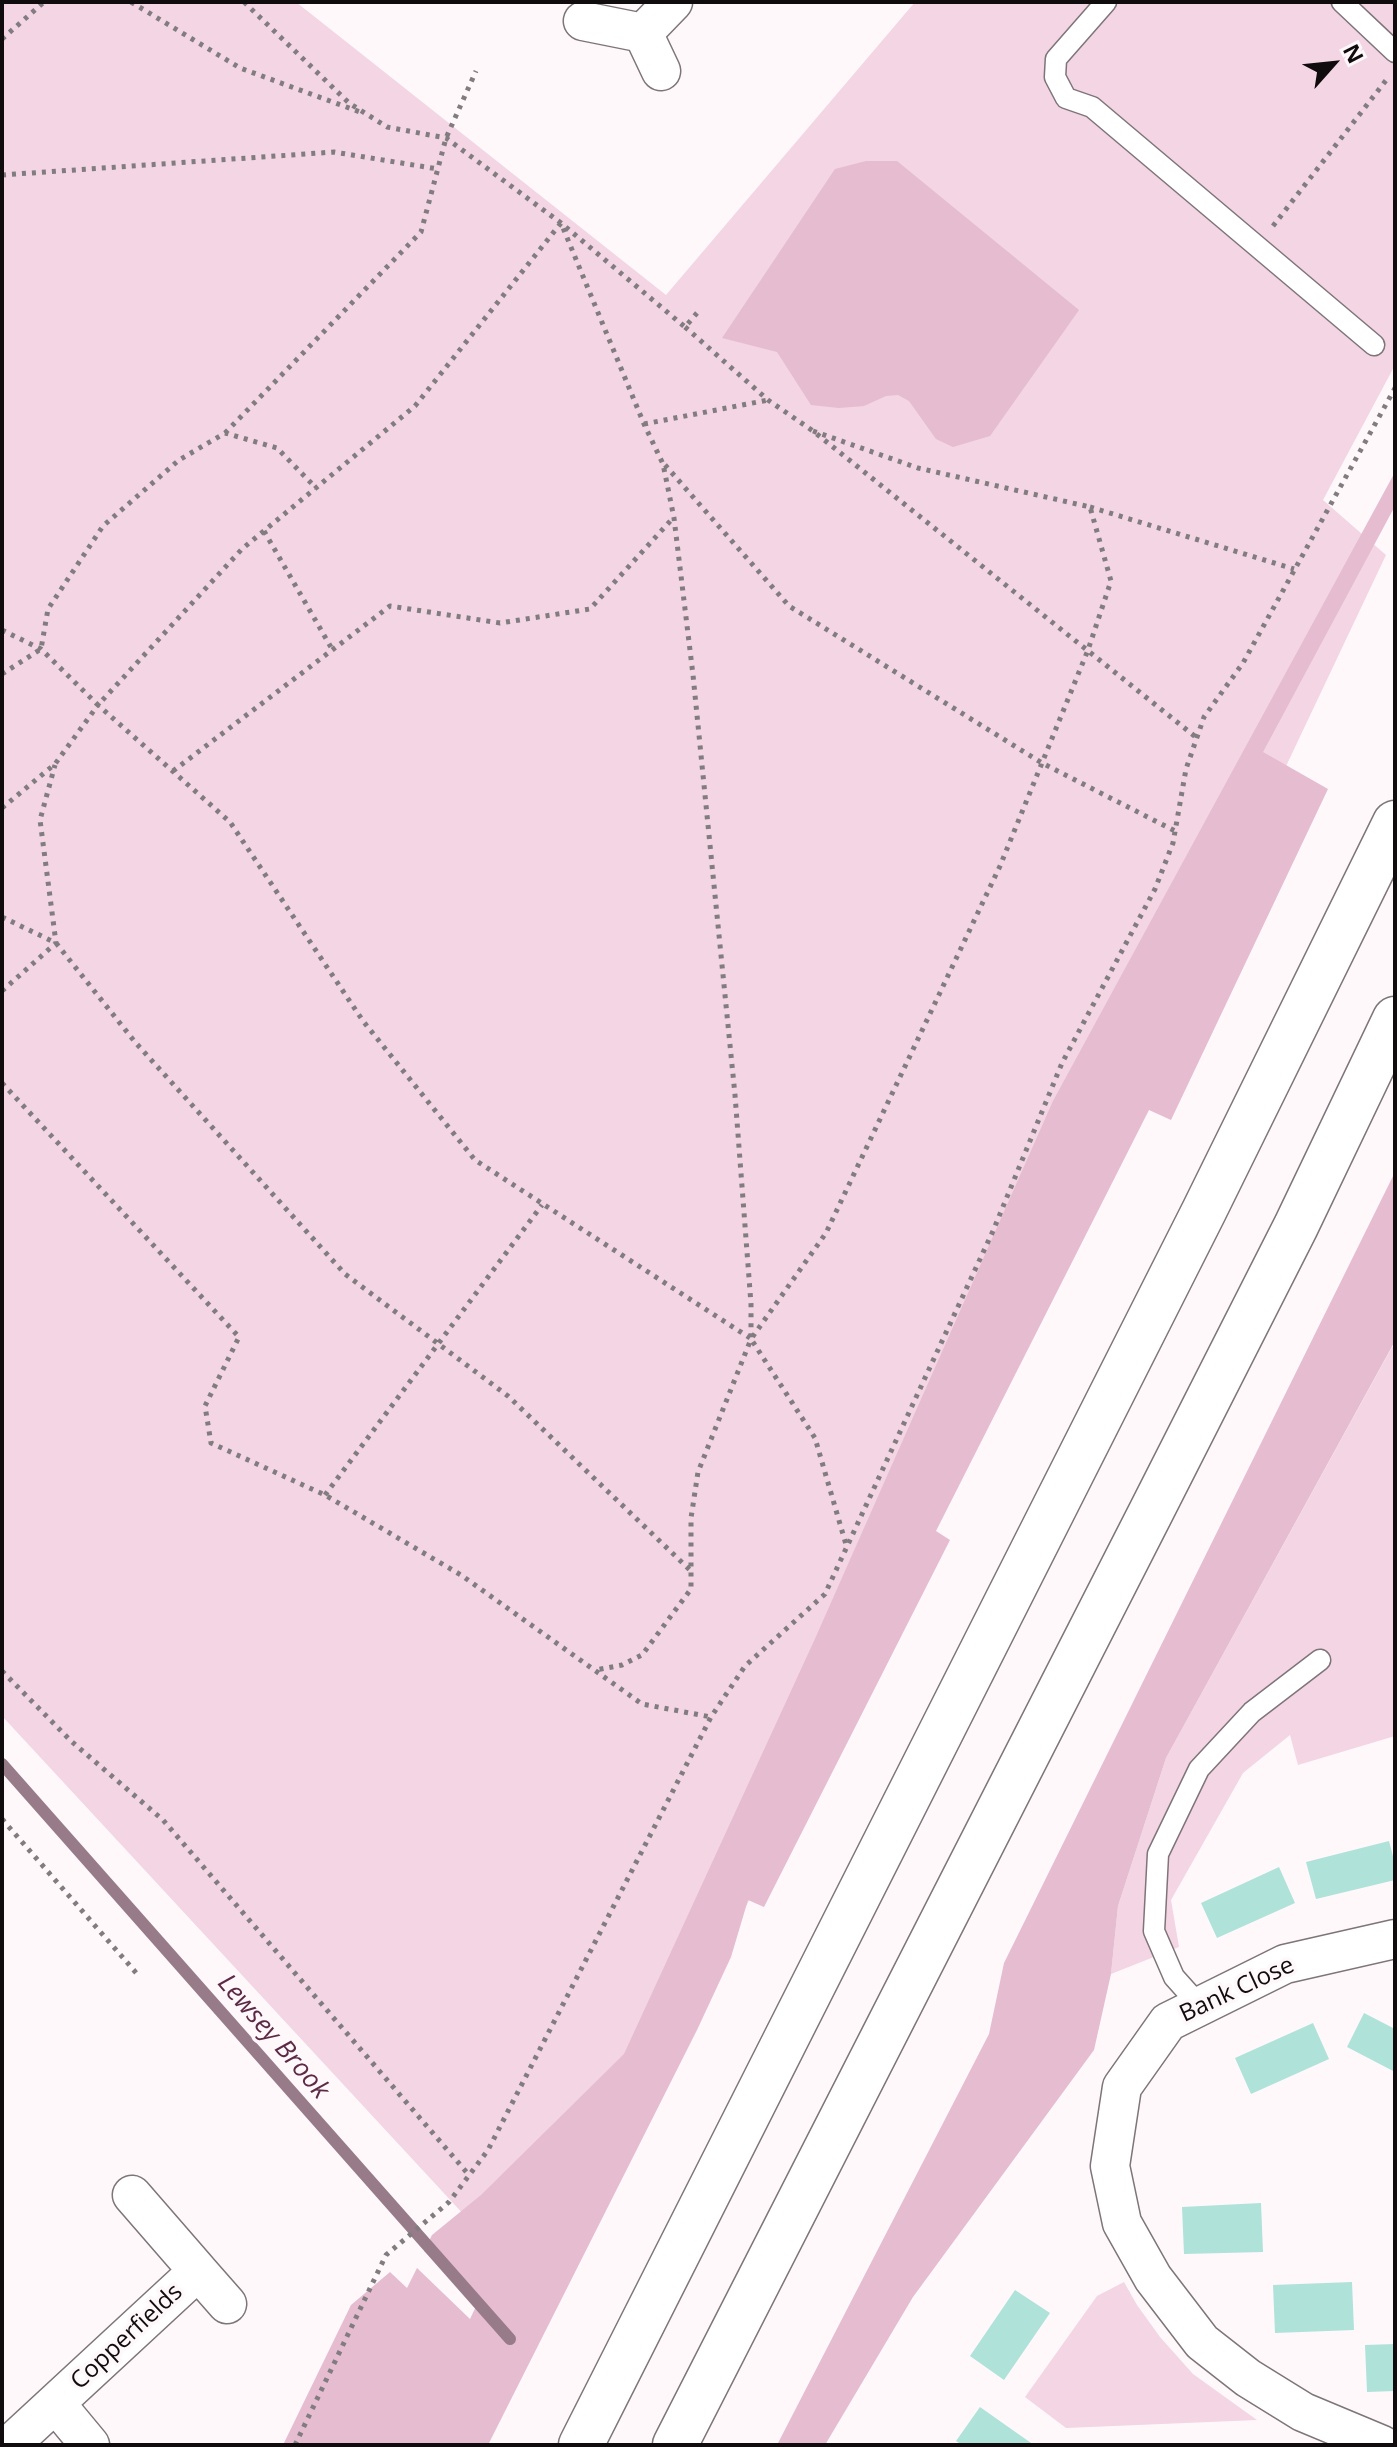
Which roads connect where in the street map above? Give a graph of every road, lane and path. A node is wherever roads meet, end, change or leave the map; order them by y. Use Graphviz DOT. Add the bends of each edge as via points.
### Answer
graph roads {
  1 [pos="44,2"];
  2 [pos="131,2"];
  3 [pos="244,2"];
  4 [pos="673,2"];
  5 [pos="1106,2"];
  6 [pos="1342,2"];
  7 [pos="583,21"];
  8 [pos="643,33"];
  9 [pos="2,39"];
  10 [pos="1395,52"];
  11 [pos="1395,68"];
  12 [pos="476,71"];
  13 [pos="661,71"];
  14 [pos="370,116"];
  15 [pos="446,138"];
  16 [pos="438,169"];
  17 [pos="2,175"];
  18 [pos="561,223"];
  19 [pos="1257,246"];
  20 [pos="697,313"];
  21 [pos="685,327"];
  22 [pos="1374,345"];
  23 [pos="1395,388"];
  24 [pos="768,400"];
  25 [pos="644,424"];
  26 [pos="813,431"];
  27 [pos="225,433"];
  28 [pos="663,464"];
  29 [pos="316,488"];
  30 [pos="1090,507"];
  31 [pos="674,518"];
  32 [pos="264,531"];
  33 [pos="1294,569"];
  34 [pos="2,630"];
  35 [pos="41,649"];
  36 [pos="332,649"];
  37 [pos="1088,650"];
  38 [pos="2,674"];
  39 [pos="98,705"];
  40 [pos="1197,738"];
  41 [pos="1042,763"];
  42 [pos="55,764"];
  43 [pos="173,771"];
  44 [pos="2,808"];
  45 [pos="1395,823"];
  46 [pos="1175,831"];
  47 [pos="2,917"];
  48 [pos="56,943"];
  49 [pos="2,991"];
  50 [pos="1395,1019"];
  51 [pos="2,1083"];
  52 [pos="542,1205"];
  53 [pos="751,1339"];
  54 [pos="438,1344"];
  55 [pos="325,1495"];
  56 [pos="847,1549"];
  57 [pos="691,1571"];
  58 [pos="1320,1660"];
  59 [pos="596,1670"];
  60 [pos="2,1671"];
  61 [pos="711,1717"];
  62 [pos="2,1819"];
  63 [pos="1395,1939"];
  64 [pos="138,1975"];
  65 [pos="1200,2006"];
  66 [pos="469,2175"];
  67 [pos="132,2195"];
  68 [pos="198,2271"];
  69 [pos="227,2304"];
  70 [pos="56,2404"];
  71 [pos="10,2445"];
  72 [pos="90,2445"];
  73 [pos="295,2445"];
  74 [pos="581,2445"];
  75 [pos="675,2445"];
  76 [pos="1382,2445"];
  1 -- 9 [label="path"];
  2 -- 14 [label="path" via="240,68"];
  3 -- 14 [label="path" via="349,103"];
  4 -- 8 [label="street"];
  5 -- 19 [label="lane" via="1056,59 1055,77 1066,98 1092,107"];
  6 -- 10 [label="lane"];
  7 -- 8 [label="street"];
  8 -- 13 [label="street"];
  11 -- 19 [label="path"];
  12 -- 15 [label="path"];
  14 -- 15 [label="path" via="387,127"];
  15 -- 16 [label="path"];
  15 -- 18 [label="path"];
  16 -- 17 [label="path" via="334,152"];
  16 -- 27 [label="path" via="421,232"];
  18 -- 21 [label="path"];
  18 -- 25 [label="path"];
  18 -- 29 [label="path" via="415,406"];
  19 -- 22 [label="lane"];
  20 -- 21 [label="path"];
  21 -- 24 [label="path"];
  23 -- 33 [label="path"];
  24 -- 25 [label="path"];
  24 -- 26 [label="path"];
  25 -- 28 [label="path"];
  26 -- 30 [label="path" via="918,468"];
  26 -- 37 [label="path"];
  27 -- 29 [label="path" via="277,448"];
  27 -- 35 [label="path" via="179,460 103,526 48,609"];
  28 -- 31 [label="path"];
  28 -- 41 [label="path" via="789,606"];
  29 -- 32 [label="path"];
  30 -- 33 [label="path"];
  30 -- 37 [label="path" via="1111,581"];
  31 -- 36 [label="path" via="590,609 500,623 390,606"];
  31 -- 53 [label="path" via="735,1095"];
  32 -- 36 [label="path"];
  32 -- 39 [label="path"];
  33 -- 40 [label="path" via="1243,663 1204,717"];
  34 -- 35 [label="path"];
  35 -- 38 [label="path"];
  35 -- 39 [label="path"];
  36 -- 43 [label="path"];
  37 -- 40 [label="path"];
  37 -- 41 [label="path"];
  39 -- 42 [label="path"];
  39 -- 43 [label="path"];
  40 -- 46 [label="path"];
  41 -- 46 [label="path"];
  41 -- 53 [label="path" via="1000,866 826,1233"];
  42 -- 44 [label="path"];
  42 -- 48 [label="path" via="40,820"];
  43 -- 52 [label="path" via="230,822 363,1021 475,1160"];
  45 -- 74 [label="highway"];
  46 -- 56 [label="path" via="1155,889 1062,1063 993,1231"];
  47 -- 48 [label="path"];
  48 -- 49 [label="path"];
  48 -- 54 [label="path" via="135,1042 345,1274"];
  50 -- 75 [label="highway" via="1296,1226"];
  51 -- 55 [label="path" via="239,1337 205,1406 211,1443"];
  52 -- 53 [label="path"];
  52 -- 54 [label="path"];
  53 -- 56 [label="path" via="815,1438"];
  53 -- 57 [label="path" via="698,1472"];
  54 -- 55 [label="path"];
  54 -- 57 [label="path" via="508,1396"];
  55 -- 59 [label="path" via="461,1575"];
  56 -- 61 [label="path" via="825,1594 745,1666"];
  57 -- 59 [label="path" via="691,1589 642,1655"];
  58 -- 65 [label="lane" via="1252,1712 1199,1769 1158,1854 1154,1931 1174,1977"];
  59 -- 61 [label="path" via="642,1704"];
  60 -- 66 [label="path" via="71,1741 163,1820"];
  61 -- 66 [label="path" via="488,2150"];
  62 -- 64 [label="path"];
  63 -- 65 [label="street, Bank Close" via="1285,1964"];
  65 -- 76 [label="street, Bank Close" via="1168,2022 1122,2087 1110,2166 1122,2223 1153,2278 1202,2342 1303,2412"];
  66 -- 73 [label="path" via="449,2202 386,2255"];
  67 -- 68 [label="street, Copperfields"];
  68 -- 69 [label="street, Copperfields"];
  68 -- 70 [label="street, Copperfields"];
  70 -- 71 [label="street, Copperfields"];
  70 -- 72 [label="street, Copperfields"];
}
